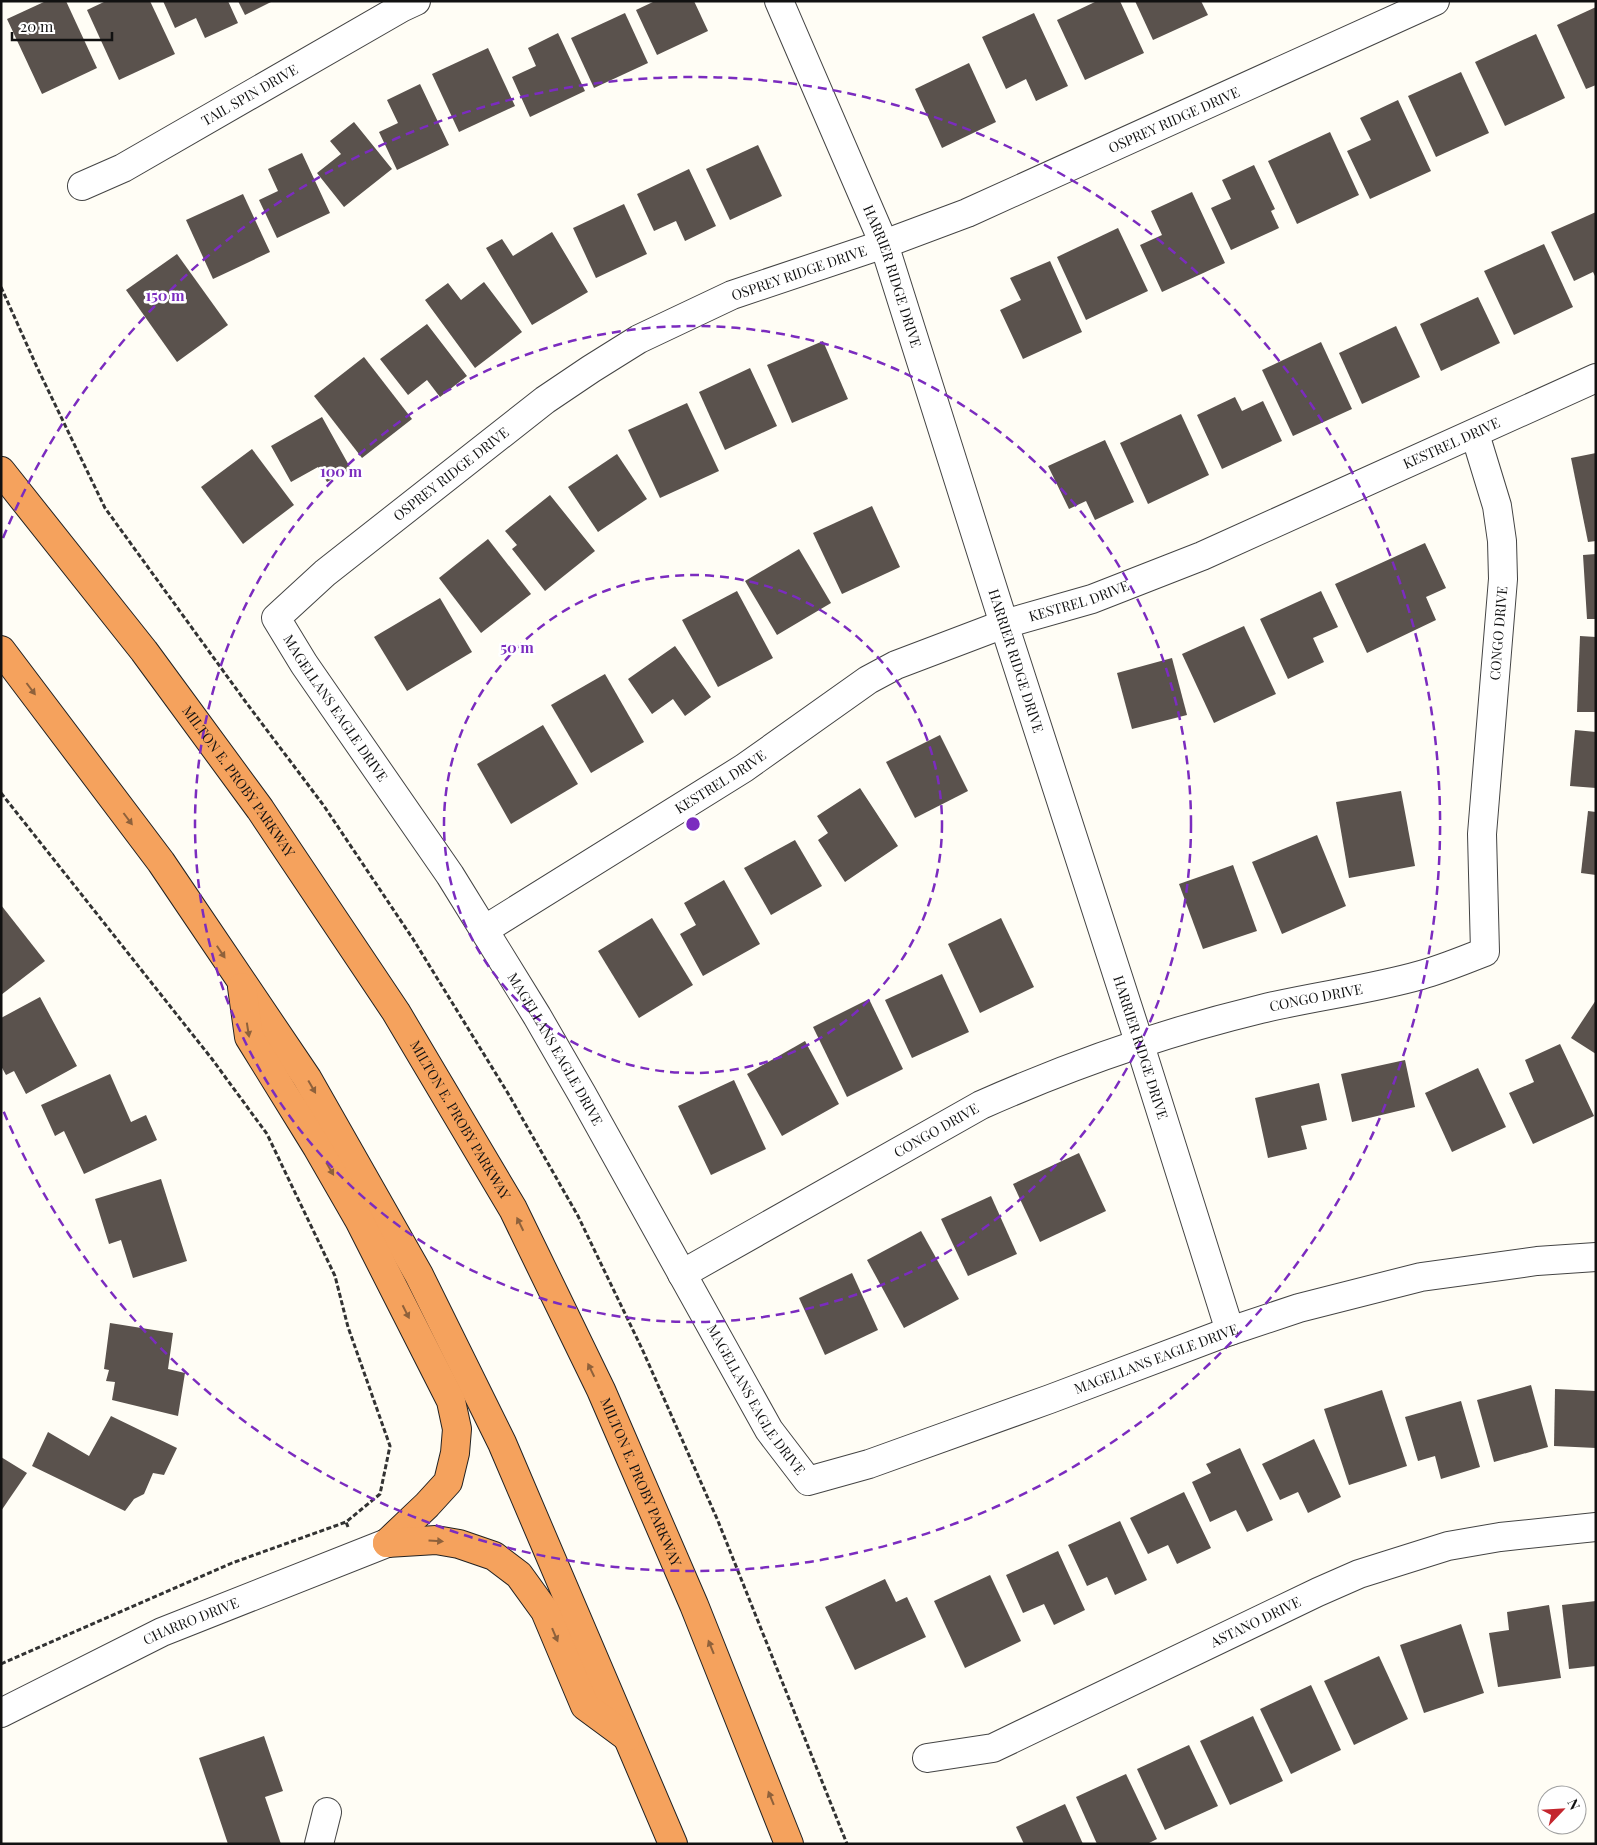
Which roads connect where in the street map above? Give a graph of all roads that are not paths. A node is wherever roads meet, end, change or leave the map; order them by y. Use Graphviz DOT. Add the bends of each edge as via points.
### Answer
graph roads {
  1 [pos="416,1"];
  2 [pos="778,1"];
  3 [pos="1435,1"];
  4 [pos="82,186"];
  5 [pos="884,244"];
  6 [pos="1596,378"];
  7 [pos="1475,434"];
  8 [pos="1,471"];
  9 [pos="276,618"];
  10 [pos="1004,624"];
  11 [pos="1,650"];
  12 [pos="484,930"];
  13 [pos="242,981"];
  14 [pos="1140,1045"];
  15 [pos="1596,1257"];
  16 [pos="682,1274"];
  17 [pos="1230,1331"];
  18 [pos="1596,1526"];
  19 [pos="387,1543"];
  20 [pos="1,1713"];
  21 [pos="630,1739"];
  22 [pos="927,1758"];
  23 [pos="327,1812"];
  24 [pos="319,1844"];
  25 [pos="673,1844"];
  26 [pos="789,1844"];
  1 -- 4 [label="street, TAIL SPIN DRIVE" via="123,168"];
  2 -- 5 [label="street, HARRIER RIDGE DRIVE"];
  3 -- 5 [label="street, OSPREY RIDGE DRIVE" via="1023,189"];
  5 -- 9 [label="street, OSPREY RIDGE DRIVE" via="732,295 639,339 546,400 325,573"];
  5 -- 10 [label="street, HARRIER RIDGE DRIVE"];
  6 -- 7 [label="street, KESTREL DRIVE"];
  7 -- 10 [label="street, KESTREL DRIVE" via="1169,570 1092,598"];
  7 -- 14 [label="street, CONGO DRIVE" via="1497,506 1503,579 1482,834 1485,952 1422,975 1261,1009"];
  26 -- 8 [label="highway, MILTON E. PROBY PARKWAY, one-way" via="694,1604 601,1390 513,1209 396,1012 260,809 144,651"];
  9 -- 12 [label="street, MAGELLANS EAGLE DRIVE"];
  10 -- 12 [label="street, KESTREL DRIVE" via="896,665 868,680 744,768"];
  10 -- 14 [label="street, HARRIER RIDGE DRIVE"];
  11 -- 13 [label="highway, one-way" via="161,862"];
  12 -- 16 [label="street, MAGELLANS EAGLE DRIVE" via="582,1094"];
  13 -- 19 [label="highway, one-way" via="249,1037 359,1220 451,1401 457,1429 448,1482"];
  13 -- 21 [label="highway, one-way" via="307,1078 419,1275 502,1443"];
  14 -- 16 [label="street, CONGO DRIVE" via="1076,1065 982,1105"];
  14 -- 17 [label="street, HARRIER RIDGE DRIVE"];
  15 -- 17 [label="street, MAGELLANS EAGLE DRIVE" via="1537,1261 1421,1277 1299,1308"];
  16 -- 17 [label="street, MAGELLANS EAGLE DRIVE" via="769,1430 808,1481 878,1461"];
  18 -- 22 [label="street, ASTANO DRIVE" via="1448,1546 1359,1574 993,1748"];
  19 -- 20 [label="street, CHARRO DRIVE" via="162,1632"];
  19 -- 21 [label="highway, one-way" via="436,1540 459,1544 494,1556 520,1575 546,1611 585,1706"];
  21 -- 25 [label="highway"];
  23 -- 24 [label="street"];
}
